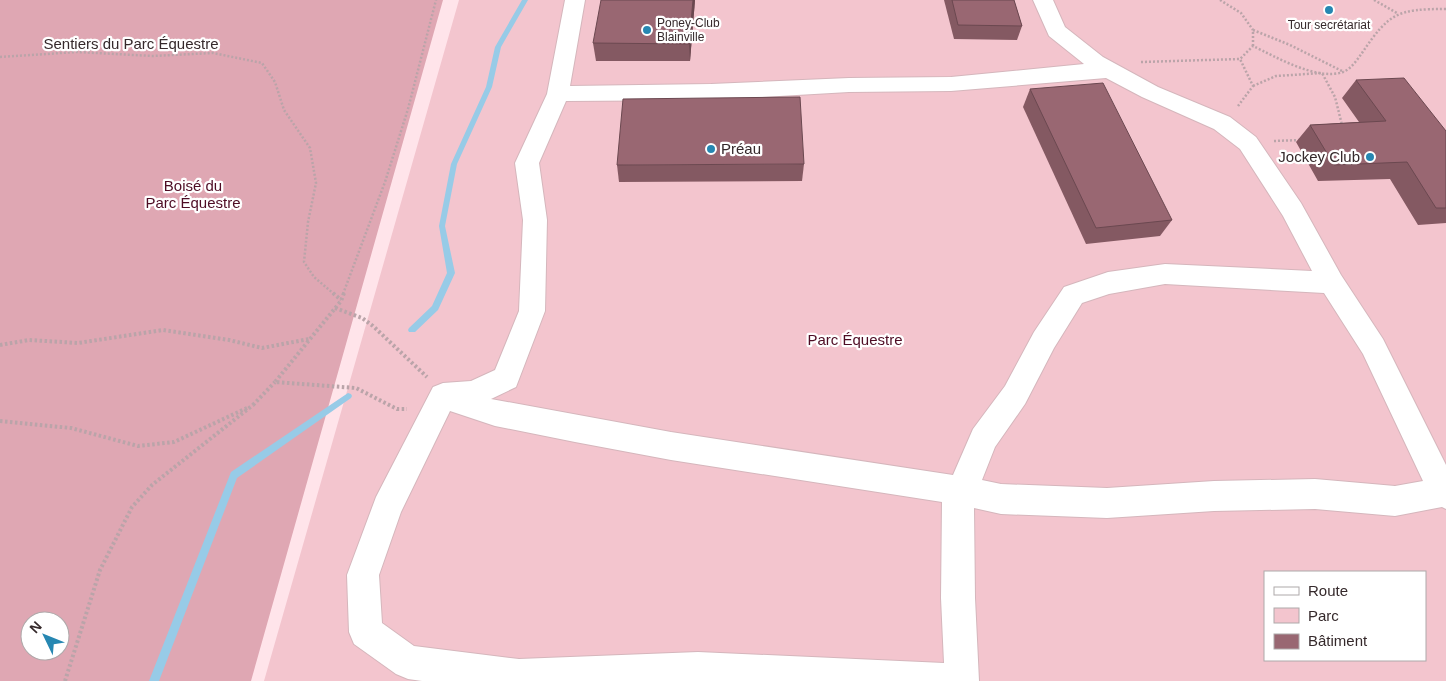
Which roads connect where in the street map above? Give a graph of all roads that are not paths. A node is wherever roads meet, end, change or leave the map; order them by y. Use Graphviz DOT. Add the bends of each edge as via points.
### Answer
graph roads {
  1 [pos="575,0"];
  2 [pos="1043,0"];
  3 [pos="1098,63"];
  4 [pos="1049,74"];
  5 [pos="558,94"];
  6 [pos="1332,283"];
  7 [pos="439,403"];
  8 [pos="962,491"];
  9 [pos="1446,493"];
  10 [pos="951,681"];
  11 [pos="962,681"];
  1 -- 5 [label="lane"];
  2 -- 3 [label="lane" via="1056,31"];
  3 -- 4 [label="lane"];
  3 -- 4 [label="lane"];
  3 -- 6 [label="lane" via="1150,92 1222,123 1248,143 1292,210"];
  4 -- 5 [label="lane" via="950,84"];
  5 -- 7 [label="lane" via="527,163 535,220 532,311 506,378 474,393"];
  6 -- 8 [label="lane" via="1165,274 1108,283 1073,295 1015,394 982,439"];
  6 -- 9 [label="lane" via="1373,347 1426,460"];
  7 -- 8 [label="lane" via="575,429"];
  7 -- 10 [label="lane" via="387,508 363,575 366,632 408,662 519,676 698,669"];
  8 -- 9 [label="lane" via="1001,499 1107,503 1315,494 1395,501"];
  8 -- 11 [label="lane" via="958,501 958,598"];
}
